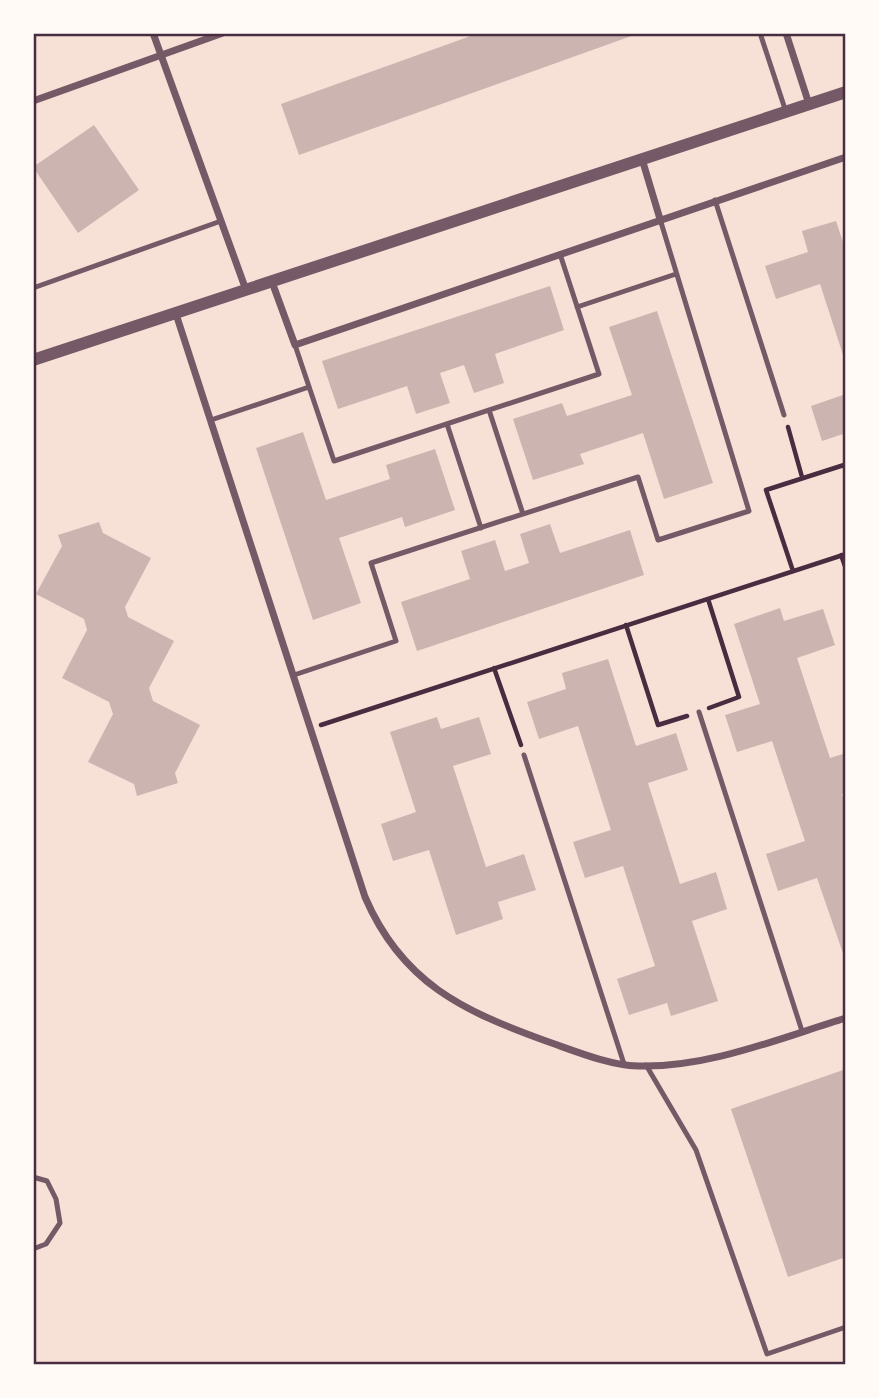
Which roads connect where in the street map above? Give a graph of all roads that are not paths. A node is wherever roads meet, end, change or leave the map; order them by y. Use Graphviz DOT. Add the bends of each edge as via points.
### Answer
graph roads {
  1 [pos="153,33"];
  2 [pos="223,33"];
  3 [pos="760,33"];
  4 [pos="786,33"];
  5 [pos="161,56"];
  6 [pos="846,92"];
  7 [pos="33,101"];
  8 [pos="809,104"];
  9 [pos="786,112"];
  10 [pos="846,157"];
  11 [pos="642,158"];
  12 [pos="715,200"];
  13 [pos="660,219"];
  14 [pos="221,221"];
  15 [pos="560,254"];
  16 [pos="676,274"];
  17 [pos="272,282"];
  18 [pos="33,289"];
  19 [pos="246,290"];
  20 [pos="577,307"];
  21 [pos="176,314"];
  22 [pos="295,345"];
  23 [pos="33,360"];
  24 [pos="309,387"];
  25 [pos="489,410"];
  26 [pos="784,415"];
  27 [pos="211,420"];
  28 [pos="447,424"];
  29 [pos="523,514"];
  30 [pos="481,528"];
  31 [pos="294,675"];
  32 [pos="699,712"];
  33 [pos="524,755"];
  34 [pos="846,1018"];
  35 [pos="802,1031"];
  36 [pos="624,1064"];
  37 [pos="646,1065"];
  38 [pos="33,1177"];
  39 [pos="33,1248"];
  40 [pos="846,1327"];
  1 -- 5 [label="street"];
  2 -- 5 [label="street"];
  3 -- 9 [label="lane"];
  4 -- 8 [label="street"];
  5 -- 7 [label="street"];
  5 -- 14 [label="street"];
  6 -- 8 [label="street"];
  8 -- 9 [label="street"];
  9 -- 11 [label="street"];
  10 -- 12 [label="street"];
  11 -- 13 [label="street"];
  11 -- 17 [label="street"];
  12 -- 13 [label="street"];
  12 -- 26 [label="lane"];
  13 -- 15 [label="street"];
  13 -- 16 [label="lane"];
  14 -- 18 [label="lane"];
  14 -- 19 [label="street"];
  15 -- 20 [label="lane"];
  15 -- 22 [label="street"];
  16 -- 20 [label="lane"];
  16 -- 29 [label="lane" via="749,512 658,540 638,477"];
  17 -- 19 [label="street"];
  17 -- 22 [label="street"];
  19 -- 21 [label="street"];
  20 -- 25 [label="lane" via="599,374"];
  21 -- 23 [label="street"];
  21 -- 27 [label="street"];
  22 -- 24 [label="lane"];
  24 -- 27 [label="lane"];
  24 -- 28 [label="lane" via="334,461"];
  25 -- 28 [label="lane"];
  25 -- 29 [label="lane"];
  27 -- 31 [label="street"];
  28 -- 30 [label="lane"];
  29 -- 30 [label="lane"];
  30 -- 31 [label="lane" via="371,564 396,641"];
  31 -- 36 [label="street" via="365,897 406,965 470,1012"];
  32 -- 35 [label="lane"];
  33 -- 36 [label="lane"];
  34 -- 35 [label="street"];
  35 -- 37 [label="street" via="719,1055"];
  36 -- 37 [label="street"];
  37 -- 40 [label="lane" via="696,1150 767,1354"];
  38 -- 39 [label="lane" via="47,1181 57,1199 60,1223 46,1244"];
}
